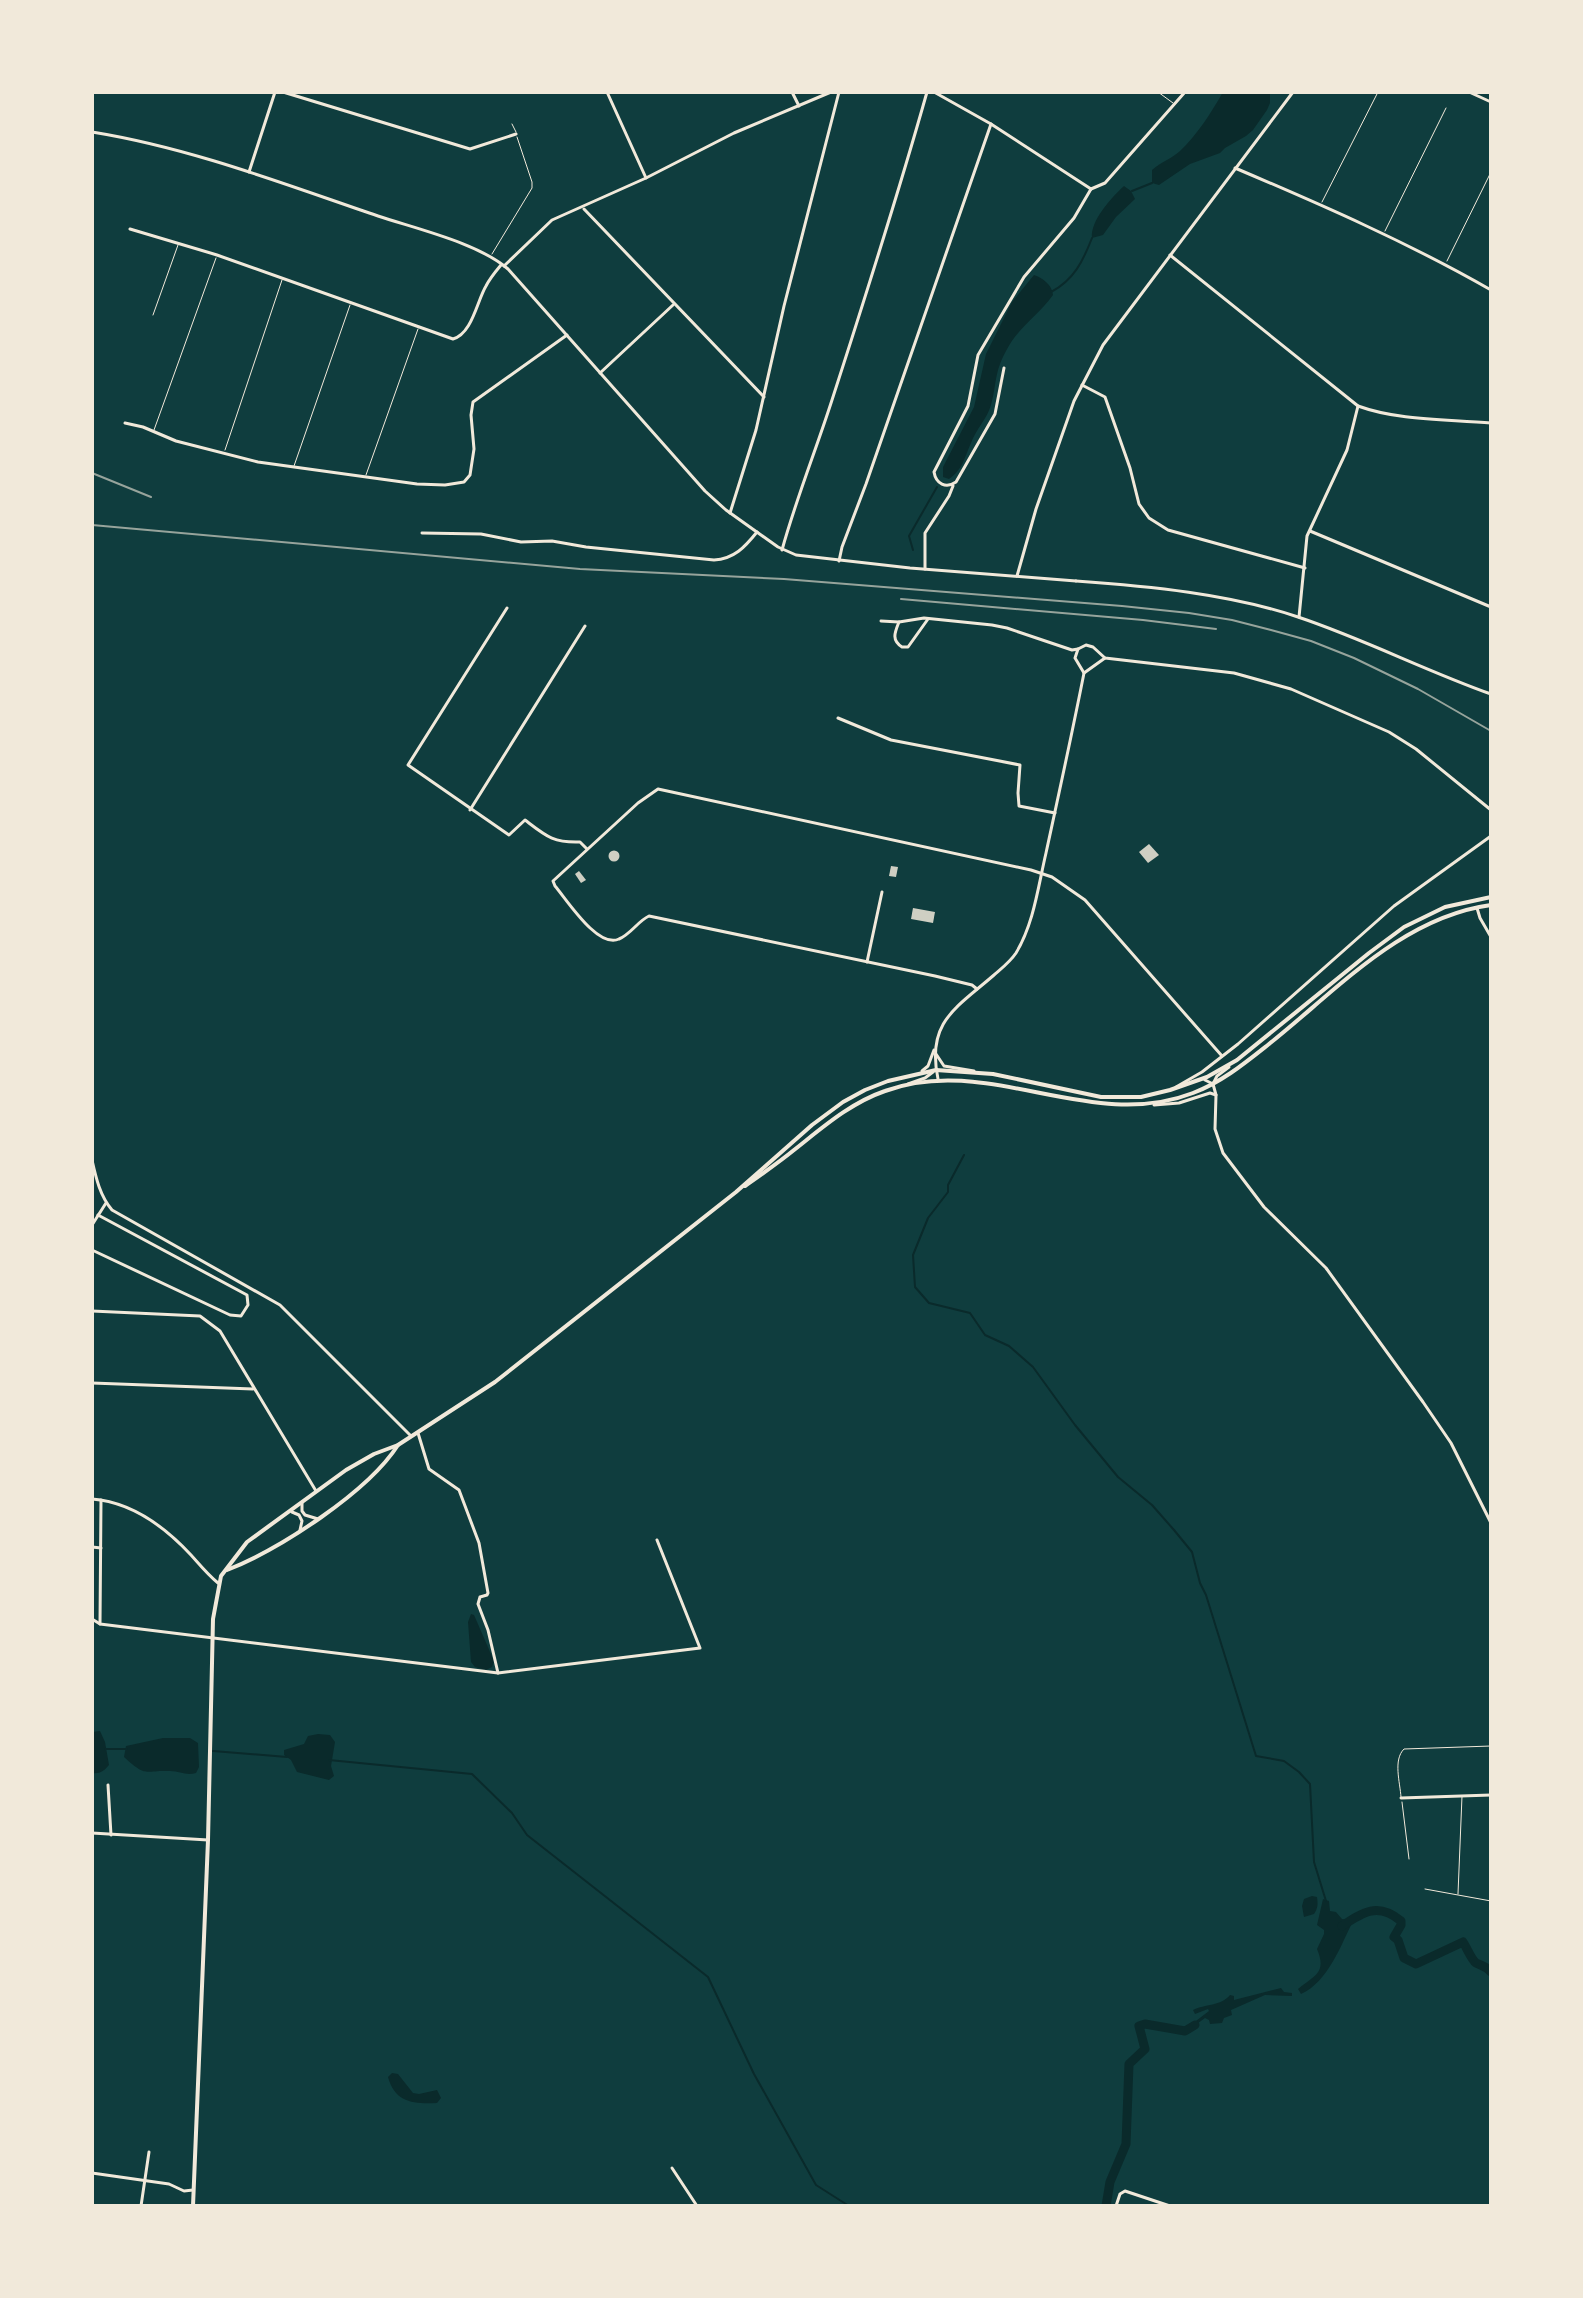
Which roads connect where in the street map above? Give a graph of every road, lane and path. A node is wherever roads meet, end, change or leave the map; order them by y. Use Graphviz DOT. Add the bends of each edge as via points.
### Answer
graph roads {
  1 [pos="275,92"];
  2 [pos="283,92"];
  3 [pos="607,92"];
  4 [pos="792,92"];
  5 [pos="831,92"];
  6 [pos="839,92"];
  7 [pos="927,92"];
  8 [pos="934,92"];
  9 [pos="1158,92"];
  10 [pos="1185,92"];
  11 [pos="1293,92"];
  12 [pos="1378,92"];
  13 [pos="1469,92"];
  14 [pos="1491,102"];
  15 [pos="1175,105"];
  16 [pos="799,106"];
  17 [pos="1446,108"];
  18 [pos="512,124"];
  19 [pos="991,124"];
  20 [pos="92,132"];
  21 [pos="516,134"];
  22 [pos="1235,168"];
  23 [pos="249,172"];
  24 [pos="1491,172"];
  25 [pos="646,178"];
  26 [pos="1091,189"];
  27 [pos="1320,204"];
  28 [pos="583,208"];
  29 [pos="130,229"];
  30 [pos="1384,233"];
  31 [pos="178,243"];
  32 [pos="217,255"];
  33 [pos="1170,255"];
  34 [pos="490,256"];
  35 [pos="1446,264"];
  36 [pos="502,265"];
  37 [pos="283,278"];
  38 [pos="1491,290"];
  39 [pos="351,303"];
  40 [pos="674,304"];
  41 [pos="153,315"];
  42 [pos="419,327"];
  43 [pos="567,335"];
  44 [pos="1004,368"];
  45 [pos="600,373"];
  46 [pos="1081,385"];
  47 [pos="764,397"];
  48 [pos="1358,406"];
  49 [pos="125,423"];
  50 [pos="1491,423"];
  51 [pos="154,432"];
  52 [pos="223,454"];
  53 [pos="294,466"];
  54 [pos="366,476"];
  55 [pos="951,485"];
  56 [pos="730,513"];
  57 [pos="1310,531"];
  58 [pos="757,532"];
  59 [pos="422,533"];
  60 [pos="782,550"];
  61 [pos="839,561"];
  62 [pos="1305,568"];
  63 [pos="925,569"];
  64 [pos="1017,577"];
  65 [pos="1491,607"];
  66 [pos="507,608"];
  67 [pos="1299,617"];
  68 [pos="928,619"];
  69 [pos="881,621"];
  70 [pos="899,622"];
  71 [pos="585,626"];
  72 [pos="1078,649"];
  73 [pos="1072,650"];
  74 [pos="1098,653"];
  75 [pos="1075,655"];
  76 [pos="1105,658"];
  77 [pos="1098,662"];
  78 [pos="1081,667"];
  79 [pos="1088,669"];
  80 [pos="1084,673"];
  81 [pos="1491,694"];
  82 [pos="838,718"];
  83 [pos="470,810"];
  84 [pos="1491,810"];
  85 [pos="1055,813"];
  86 [pos="1491,836"];
  87 [pos="587,849"];
  88 [pos="1041,873"];
  89 [pos="882,892"];
  90 [pos="1491,897"];
  91 [pos="1491,905"];
  92 [pos="1477,907"];
  93 [pos="1491,937"];
  94 [pos="867,962"];
  95 [pos="978,989"];
  96 [pos="935,1047"];
  97 [pos="1222,1056"];
  98 [pos="1237,1060"];
  99 [pos="936,1070"];
  100 [pos="913,1074"];
  101 [pos="993,1074"];
  102 [pos="938,1079"];
  103 [pos="1197,1082"];
  104 [pos="1213,1084"];
  105 [pos="897,1087"];
  106 [pos="1170,1090"];
  107 [pos="1216,1095"];
  108 [pos="1152,1105"];
  109 [pos="92,1160"];
  110 [pos="736,1191"];
  111 [pos="106,1202"];
  112 [pos="98,1215"];
  113 [pos="92,1225"];
  114 [pos="92,1250"];
  115 [pos="92,1311"];
  116 [pos="92,1383"];
  117 [pos="253,1389"];
  118 [pos="417,1432"];
  119 [pos="411,1436"];
  120 [pos="398,1445"];
  121 [pos="316,1491"];
  122 [pos="92,1499"];
  123 [pos="304,1499"];
  124 [pos="101,1500"];
  125 [pos="287,1511"];
  126 [pos="318,1519"];
  127 [pos="1491,1523"];
  128 [pos="300,1530"];
  129 [pos="657,1540"];
  130 [pos="92,1547"];
  131 [pos="101,1548"];
  132 [pos="225,1571"];
  133 [pos="218,1583"];
  134 [pos="92,1619"];
  135 [pos="100,1624"];
  136 [pos="212,1639"];
  137 [pos="498,1673"];
  138 [pos="1491,1746"];
  139 [pos="108,1785"];
  140 [pos="1491,1795"];
  141 [pos="1462,1796"];
  142 [pos="1401,1798"];
  143 [pos="92,1833"];
  144 [pos="111,1835"];
  145 [pos="208,1840"];
  146 [pos="1409,1859"];
  147 [pos="1425,1889"];
  148 [pos="1458,1894"];
  149 [pos="1491,1901"];
  150 [pos="149,2152"];
  151 [pos="672,2168"];
  152 [pos="92,2173"];
  153 [pos="145,2181"];
  154 [pos="193,2190"];
  155 [pos="141,2206"];
  156 [pos="193,2206"];
  157 [pos="697,2206"];
  158 [pos="1116,2206"];
  159 [pos="1170,2206"];
  1 -- 23 [label="street"];
  2 -- 21 [label="street" via="470,149"];
  3 -- 25 [label="street"];
  4 -- 16 [label="street"];
  5 -- 16 [label="street"];
  6 -- 47 [label="street"];
  7 -- 60 [label="street"];
  8 -- 19 [label="street"];
  9 -- 15 [label="lane"];
  10 -- 15 [label="street"];
  11 -- 22 [label="street"];
  12 -- 27 [label="lane"];
  13 -- 14 [label="street"];
  15 -- 26 [label="street" via="1105,183"];
  16 -- 25 [label="street"];
  17 -- 30 [label="lane"];
  18 -- 21 [label="lane"];
  19 -- 26 [label="street"];
  19 -- 61 [label="street"];
  20 -- 23 [label="street" via="164,146"];
  21 -- 34 [label="lane" via="532,188"];
  22 -- 27 [label="street"];
  22 -- 33 [label="street"];
  23 -- 34 [label="street"];
  24 -- 35 [label="lane"];
  25 -- 28 [label="street"];
  26 -- 55 [label="street" via="1074,218 1024,277 978,355 968,406 934,472 938,482"];
  27 -- 30 [label="street"];
  28 -- 36 [label="street" via="552,220"];
  28 -- 40 [label="street"];
  29 -- 31 [label="street"];
  30 -- 35 [label="street"];
  31 -- 32 [label="street"];
  31 -- 41 [label="lane"];
  32 -- 37 [label="street"];
  32 -- 51 [label="lane"];
  33 -- 46 [label="street" via="1103,345"];
  33 -- 48 [label="street"];
  34 -- 36 [label="street"];
  35 -- 38 [label="street"];
  36 -- 42 [label="street" via="484,287 459,337"];
  36 -- 43 [label="street"];
  37 -- 39 [label="street"];
  37 -- 52 [label="lane"];
  39 -- 42 [label="street"];
  39 -- 53 [label="lane"];
  40 -- 45 [label="street"];
  40 -- 47 [label="street"];
  42 -- 54 [label="lane"];
  43 -- 45 [label="street"];
  43 -- 54 [label="street" via="473,402 474,450 468,478 459,484 426,485"];
  44 -- 55 [label="street" via="992,422"];
  45 -- 56 [label="street" via="692,478"];
  46 -- 62 [label="street" via="1105,397 1139,504 1149,518 1168,530"];
  46 -- 64 [label="street"];
  47 -- 56 [label="street"];
  48 -- 50 [label="street"];
  48 -- 57 [label="street" via="1347,450"];
  49 -- 51 [label="street"];
  51 -- 52 [label="street"];
  52 -- 53 [label="street"];
  53 -- 54 [label="street"];
  55 -- 63 [label="street" via="925,533"];
  56 -- 58 [label="street"];
  57 -- 62 [label="street"];
  57 -- 65 [label="street"];
  58 -- 59 [label="street" via="735,554 714,560 481,534"];
  58 -- 60 [label="street"];
  60 -- 61 [label="street"];
  61 -- 63 [label="street"];
  62 -- 67 [label="street"];
  63 -- 64 [label="street"];
  64 -- 67 [label="street" via="1145,587"];
  66 -- 83 [label="street" via="408,765"];
  67 -- 81 [label="street"];
  68 -- 70 [label="street"];
  68 -- 70 [label="street" via="908,647 895,640"];
  68 -- 73 [label="street" via="1003,626"];
  69 -- 70 [label="street"];
  71 -- 83 [label="street"];
  72 -- 73 [label="street"];
  72 -- 74 [label="street" via="1090,645"];
  72 -- 75 [label="street"];
  73 -- 75 [label="street"];
  74 -- 76 [label="street"];
  74 -- 77 [label="street"];
  75 -- 78 [label="street"];
  76 -- 77 [label="street"];
  76 -- 84 [label="street" via="1234,673 1291,689 1389,732"];
  77 -- 79 [label="street"];
  78 -- 79 [label="street"];
  78 -- 80 [label="street"];
  79 -- 80 [label="street"];
  80 -- 85 [label="street"];
  82 -- 85 [label="street" via="909,745 1020,765 1019,806"];
  83 -- 87 [label="street" via="509,835 525,820 550,839 580,842"];
  85 -- 88 [label="street"];
  86 -- 97 [label="street" via="1394,906"];
  87 -- 88 [label="street" via="658,789"];
  87 -- 94 [label="street" via="553,881 596,934 609,941 649,916"];
  88 -- 95 [label="street" via="1032,915 1013,958"];
  88 -- 97 [label="street" via="1085,900"];
  89 -- 94 [label="street"];
  90 -- 98 [label="main road" via="1445,907 1404,927"];
  91 -- 92 [label="main road"];
  92 -- 93 [label="street"];
  92 -- 104 [label="main road" via="1405,935"];
  94 -- 95 [label="street"];
  95 -- 96 [label="street" via="946,1019"];
  96 -- 99 [label="street"];
  96 -- 100 [label="street" via="926,1068"];
  96 -- 101 [label="street" via="944,1066"];
  97 -- 106 [label="street"];
  98 -- 103 [label="main road"];
  98 -- 104 [label="street"];
  99 -- 100 [label="main road"];
  99 -- 101 [label="main road"];
  99 -- 102 [label="street"];
  99 -- 105 [label="street"];
  100 -- 110 [label="main road" via="873,1086 838,1106"];
  101 -- 106 [label="main road" via="1101,1097 1141,1097"];
  102 -- 105 [label="main road"];
  102 -- 108 [label="main road" via="986,1082 1098,1104"];
  103 -- 104 [label="street"];
  103 -- 106 [label="main road"];
  104 -- 107 [label="street"];
  104 -- 108 [label="main road"];
  105 -- 110 [label="main road" via="843,1113"];
  107 -- 108 [label="street"];
  107 -- 127 [label="street" via="1215,1129 1223,1153 1264,1207 1326,1268 1414,1389 1451,1443"];
  109 -- 111 [label="street"];
  110 -- 118 [label="main road" via="509,1372"];
  111 -- 112 [label="street"];
  111 -- 119 [label="street" via="115,1212 280,1305"];
  112 -- 113 [label="street"];
  112 -- 114 [label="street" via="247,1295 248,1305 241,1316 230,1315"];
  115 -- 117 [label="street" via="202,1317 220,1331"];
  116 -- 117 [label="street"];
  117 -- 121 [label="street"];
  118 -- 119 [label="main road"];
  118 -- 137 [label="street" via="429,1469 459,1490 479,1543 488,1593 478,1604"];
  119 -- 120 [label="main road"];
  120 -- 121 [label="main road"];
  120 -- 126 [label="main road" via="383,1466"];
  121 -- 123 [label="main road"];
  122 -- 124 [label="street"];
  123 -- 125 [label="main road"];
  123 -- 126 [label="street" via="303,1513"];
  124 -- 131 [label="street"];
  124 -- 133 [label="street" via="153,1522"];
  125 -- 128 [label="street" via="300,1517"];
  125 -- 132 [label="main road" via="247,1542"];
  126 -- 128 [label="main road"];
  128 -- 132 [label="main road"];
  129 -- 137 [label="street" via="700,1648"];
  130 -- 131 [label="street"];
  131 -- 135 [label="street"];
  132 -- 133 [label="main road"];
  133 -- 136 [label="main road"];
  134 -- 135 [label="street"];
  135 -- 136 [label="street"];
  136 -- 137 [label="street"];
  136 -- 145 [label="main road"];
  138 -- 142 [label="lane" via="1404,1749 1398,1757"];
  139 -- 144 [label="street"];
  140 -- 141 [label="street"];
  141 -- 142 [label="street"];
  141 -- 148 [label="lane"];
  142 -- 146 [label="lane"];
  143 -- 144 [label="street"];
  144 -- 145 [label="street"];
  145 -- 154 [label="main road"];
  147 -- 148 [label="lane"];
  148 -- 149 [label="lane"];
  150 -- 153 [label="street"];
  151 -- 157 [label="street"];
  152 -- 153 [label="street"];
  153 -- 154 [label="street"];
  153 -- 155 [label="street"];
  154 -- 156 [label="main road"];
  158 -- 159 [label="street" via="1125,2191"];
}
